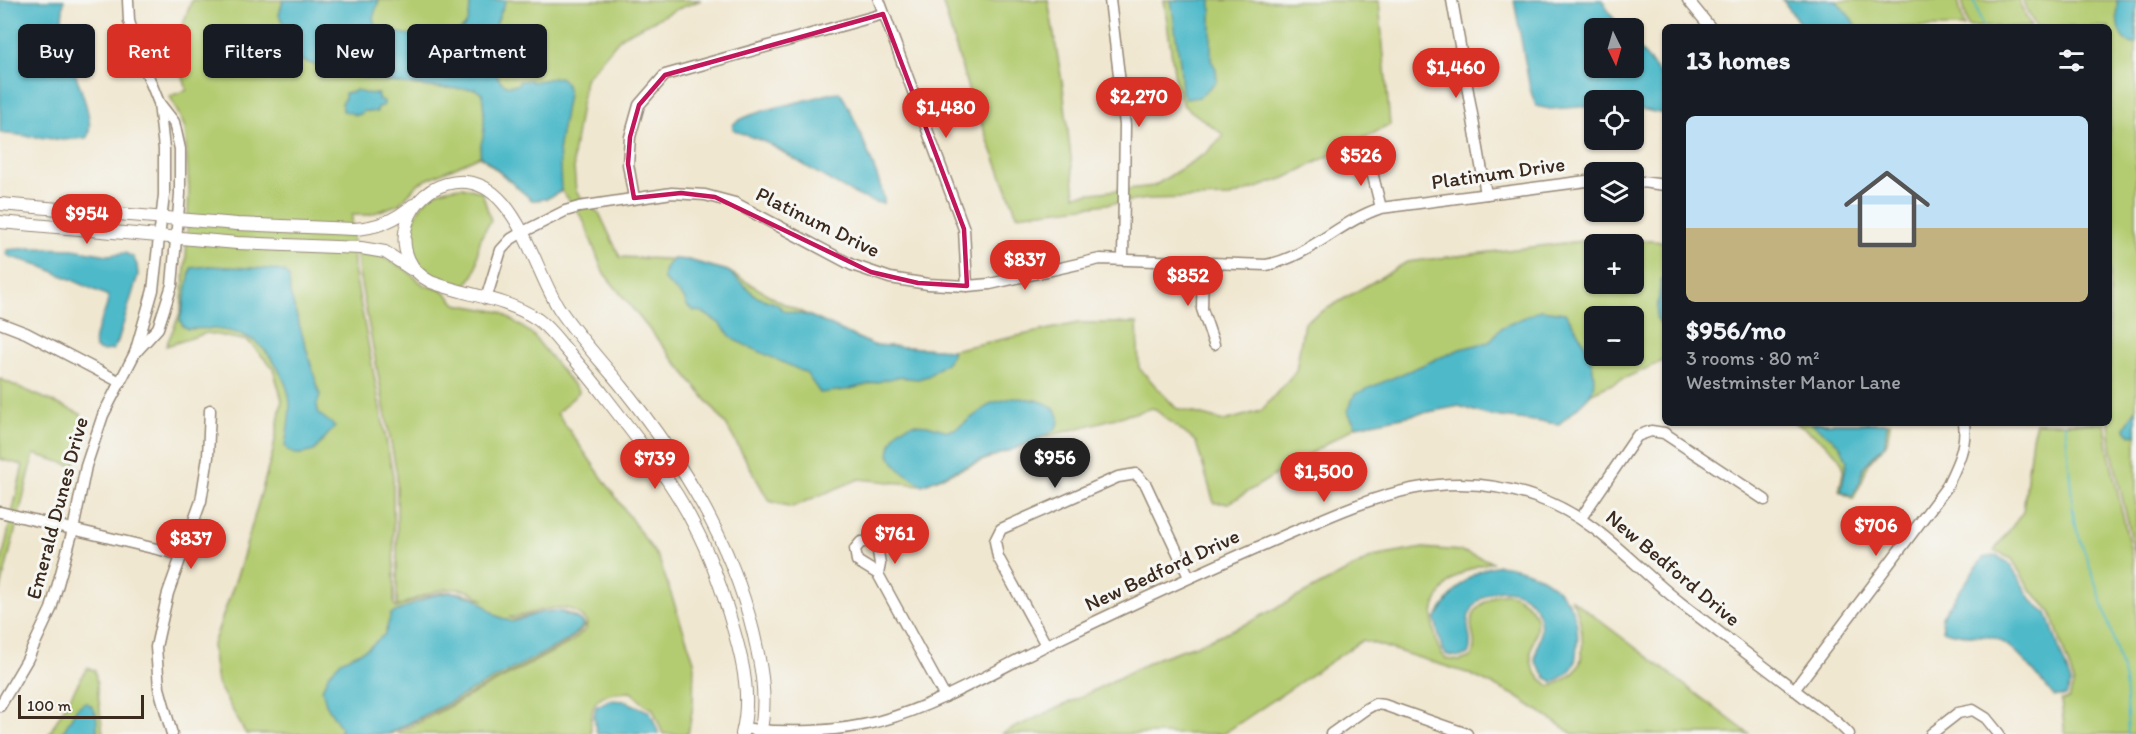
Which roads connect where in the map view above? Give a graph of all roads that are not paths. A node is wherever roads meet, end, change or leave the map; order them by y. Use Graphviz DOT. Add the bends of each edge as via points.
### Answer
graph roads {
  1 [pos="128,0"];
  2 [pos="879,0"];
  3 [pos="1110,0"];
  4 [pos="1452,0"];
  5 [pos="1688,0"];
  6 [pos="883,14"];
  7 [pos="1708,24"];
  8 [pos="159,103"];
  9 [pos="1369,160"];
  10 [pos="1584,181"];
  11 [pos="1644,182"];
  12 [pos="1662,185"];
  13 [pos="1486,194"];
  14 [pos="634,198"];
  15 [pos="418,200"];
  16 [pos="0,204"];
  17 [pos="1381,208"];
  18 [pos="106,213"];
  19 [pos="162,219"];
  20 [pos="177,220"];
  21 [pos="0,222"];
  22 [pos="105,232"];
  23 [pos="521,233"];
  24 [pos="160,236"];
  25 [pos="176,238"];
  26 [pos="1123,259"];
  27 [pos="1203,263"];
  28 [pos="419,275"];
  29 [pos="967,286"];
  30 [pos="151,297"];
  31 [pos="486,299"];
  32 [pos="169,301"];
  33 [pos="0,323"];
  34 [pos="1214,344"];
  35 [pos="135,353"];
  36 [pos="608,370"];
  37 [pos="120,382"];
  38 [pos="594,382"];
  39 [pos="210,410"];
  40 [pos="1964,426"];
  41 [pos="1765,500"];
  42 [pos="0,512"];
  43 [pos="1581,518"];
  44 [pos="73,530"];
  45 [pos="182,555"];
  46 [pos="878,574"];
  47 [pos="1189,577"];
  48 [pos="1047,645"];
  49 [pos="1794,690"];
  50 [pos="945,697"];
  51 [pos="0,705"];
  52 [pos="1441,729"];
  53 [pos="743,731"];
  54 [pos="760,732"];
  55 [pos="172,734"];
  56 [pos="1331,734"];
  57 [pos="1467,734"];
  58 [pos="1849,734"];
  59 [pos="1931,734"];
  60 [pos="1999,734"];
  1 -- 8 [label="street, Emerald Dunes Drive" via="129,21 138,51"];
  2 -- 6 [label="street"];
  3 -- 26 [label="street" via="1125,125"];
  4 -- 13 [label="street"];
  5 -- 7 [label="street"];
  6 -- 14 [label="street" via="665,75 639,105 630,137 628,164"];
  6 -- 29 [label="street" via="964,229"];
  8 -- 19 [label="street, Emerald Dunes Drive" via="164,149"];
  8 -- 20 [label="street, Emerald Dunes Drive" via="174,122 180,149"];
  9 -- 17 [label="street"];
  10 -- 13 [label="street, Platinum Drive"];
  11 -- 12 [label="street"];
  13 -- 17 [label="street, Platinum Drive"];
  14 -- 23 [label="street, Platinum Drive" via="572,209"];
  14 -- 29 [label="street, Platinum Drive" via="681,193 715,197 745,208 871,272 918,283"];
  15 -- 20 [label="street" via="396,218 362,228"];
  15 -- 23 [label="street" via="442,185 477,184 502,200"];
  15 -- 28 [label="street" via="404,239 409,261"];
  16 -- 18 [label="street"];
  17 -- 27 [label="street, Platinum Drive" via="1277,263"];
  18 -- 19 [label="street"];
  18 -- 22 [label="street"];
  19 -- 20 [label="street"];
  19 -- 24 [label="street, Emerald Dunes Drive"];
  20 -- 25 [label="street, Emerald Dunes Drive"];
  21 -- 22 [label="street"];
  22 -- 24 [label="street"];
  23 -- 31 [label="street, Platinum Drive" via="501,250"];
  23 -- 36 [label="street" via="555,303"];
  24 -- 25 [label="street"];
  24 -- 30 [label="street, Emerald Dunes Drive"];
  25 -- 28 [label="street" via="367,248 392,255"];
  25 -- 32 [label="street, Emerald Dunes Drive"];
  26 -- 27 [label="street, Platinum Drive"];
  26 -- 29 [label="street, Platinum Drive" via="1094,260 1007,281"];
  27 -- 34 [label="street" via="1202,309"];
  28 -- 31 [label="street"];
  30 -- 32 [label="street"];
  30 -- 35 [label="street, Emerald Dunes Drive"];
  31 -- 38 [label="street" via="519,309 545,325"];
  32 -- 35 [label="street, Emerald Dunes Drive" via="158,328"];
  33 -- 37 [label="street"];
  35 -- 37 [label="street, Emerald Dunes Drive"];
  36 -- 38 [label="street"];
  36 -- 54 [label="street" via="674,455 724,547 747,606 759,658 764,695"];
  37 -- 44 [label="street, Emerald Dunes Drive" via="100,421"];
  38 -- 53 [label="street" via="656,464 694,523 712,562 743,661"];
  39 -- 45 [label="street" via="204,487"];
  40 -- 49 [label="street" via="1959,463 1946,488"];
  41 -- 43 [label="street" via="1664,433 1651,431 1637,436"];
  42 -- 44 [label="street"];
  43 -- 47 [label="street, New Bedford Drive" via="1538,498 1498,487 1448,483 1410,488 1359,503"];
  43 -- 49 [label="street, New Bedford Drive" via="1620,548 1661,588"];
  44 -- 45 [label="street"];
  44 -- 51 [label="street, Emerald Dunes Drive" via="51,609"];
  45 -- 55 [label="street" via="156,648 159,688"];
  46 -- 50 [label="street"];
  47 -- 48 [label="street, New Bedford Drive"];
  47 -- 48 [label="street" via="1146,484 1136,474 1118,477 1001,529 995,541 998,557"];
  48 -- 50 [label="street, New Bedford Drive"];
  49 -- 58 [label="street, New Bedford Drive"];
  50 -- 54 [label="street, New Bedford Drive" via="878,722 841,729"];
  52 -- 56 [label="street" via="1375,704"];
  52 -- 57 [label="street"];
  53 -- 54 [label="street, New Bedford Drive"];
  59 -- 60 [label="street" via="1958,713 1972,710 1986,718"];
}
